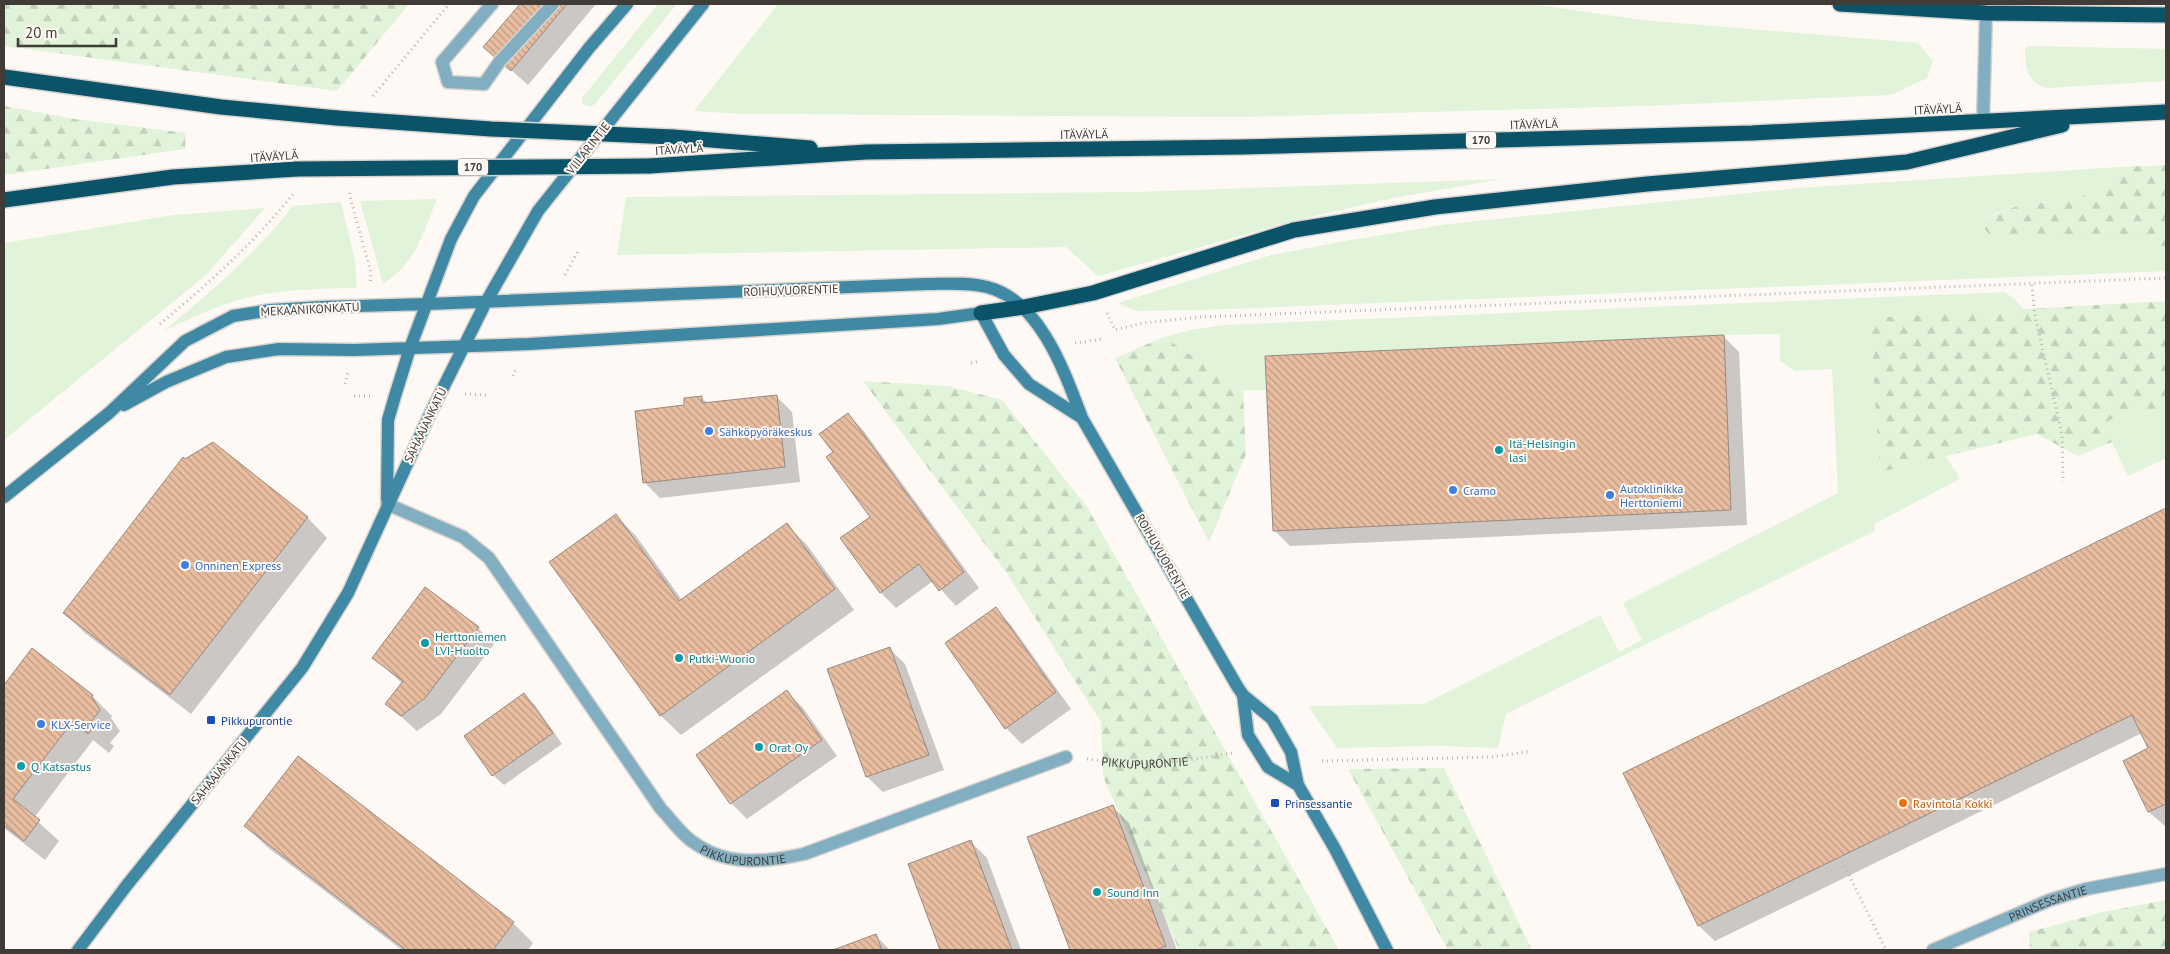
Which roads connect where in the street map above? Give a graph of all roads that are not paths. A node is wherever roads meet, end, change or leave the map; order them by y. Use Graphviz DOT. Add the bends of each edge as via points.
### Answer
graph roads {
  1 [pos="492,4"];
  2 [pos="553,4"];
  3 [pos="627,4"];
  4 [pos="703,4"];
  5 [pos="1840,4"];
  6 [pos="1986,13"];
  7 [pos="2166,15"];
  8 [pos="4,77"];
  9 [pos="2166,112"];
  10 [pos="2095,117"];
  11 [pos="1983,122"];
  12 [pos="866,152"];
  13 [pos="4,200"];
  14 [pos="486,302"];
  15 [pos="427,304"];
  16 [pos="1024,307"];
  17 [pos="981,313"];
  18 [pos="463,346"];
  19 [pos="410,348"];
  20 [pos="109,413"];
  21 [pos="1082,418"];
  22 [pos="4,497"];
  23 [pos="387,504"];
  24 [pos="1243,695"];
  25 [pos="1066,757"];
  26 [pos="1298,785"];
  27 [pos="2166,874"];
  28 [pos="78,950"];
  29 [pos="1387,950"];
  30 [pos="1933,950"];
  1 -- 2 [label="street" via="442,62 448,82 484,84 500,61"];
  3 -- 15 [label="main road" via="474,196 451,239"];
  4 -- 14 [label="main road, VIILARINTIE" via="538,211"];
  5 -- 6 [label="highway"];
  6 -- 7 [label="highway"];
  6 -- 11 [label="street"];
  8 -- 12 [label="highway, bridge" via="212,106 337,118 491,130 673,137"];
  9 -- 10 [label="highway, ITÄVÄYLÄ / 170"];
  10 -- 11 [label="highway, ITÄVÄYLÄ / 170"];
  10 -- 16 [label="highway" via="1907,162 1647,184 1435,207 1294,230 1093,293"];
  11 -- 12 [label="highway, ITÄVÄYLÄ / 170" via="1752,133 1262,147"];
  12 -- 13 [label="highway, ITÄVÄYLÄ / 170, bridge" via="649,166 297,169 173,177"];
  14 -- 15 [label="main road, ROIHUVUORENTIE"];
  14 -- 16 [label="main road, ROIHUVUORENTIE" via="962,284 988,287"];
  14 -- 18 [label="main road, VIILARINTIE"];
  15 -- 19 [label="main road, SAHAAJANKATU"];
  15 -- 20 [label="main road, MEKAANIKONKATU" via="313,307 233,316 185,341"];
  16 -- 17 [label="highway"];
  16 -- 21 [label="main road, ROIHUVUORENTIE" via="1052,347"];
  17 -- 18 [label="main road" via="938,319"];
  17 -- 21 [label="main road, ROIHUVUORENTIE" via="1004,355 1029,384"];
  18 -- 19 [label="main road"];
  18 -- 23 [label="main road, SAHAAJANKATU"];
  19 -- 20 [label="main road, MEKAANIKONKATU" via="288,348 226,357 166,382"];
  19 -- 23 [label="main road, SAHAAJANKATU" via="388,420"];
  20 -- 22 [label="main road, MEKAANIKONKATU"];
  21 -- 24 [label="main road, ROIHUVUORENTIE"];
  23 -- 25 [label="street, PIKKUPURONTIE" via="463,537 489,558 661,808 692,842 716,854 742,862 771,861 804,854"];
  23 -- 28 [label="main road, SAHAAJANKATU" via="348,593 302,668"];
  24 -- 26 [label="main road, ROIHUVUORENTIE" via="1272,720 1291,752"];
  24 -- 26 [label="main road, ROIHUVUORENTIE" via="1248,735 1268,767"];
  26 -- 29 [label="main road, ROIHUVUORENTIE" via="1335,848"];
  27 -- 30 [label="street, PRINSESSANTIE" via="2086,889 2050,900"];
}
